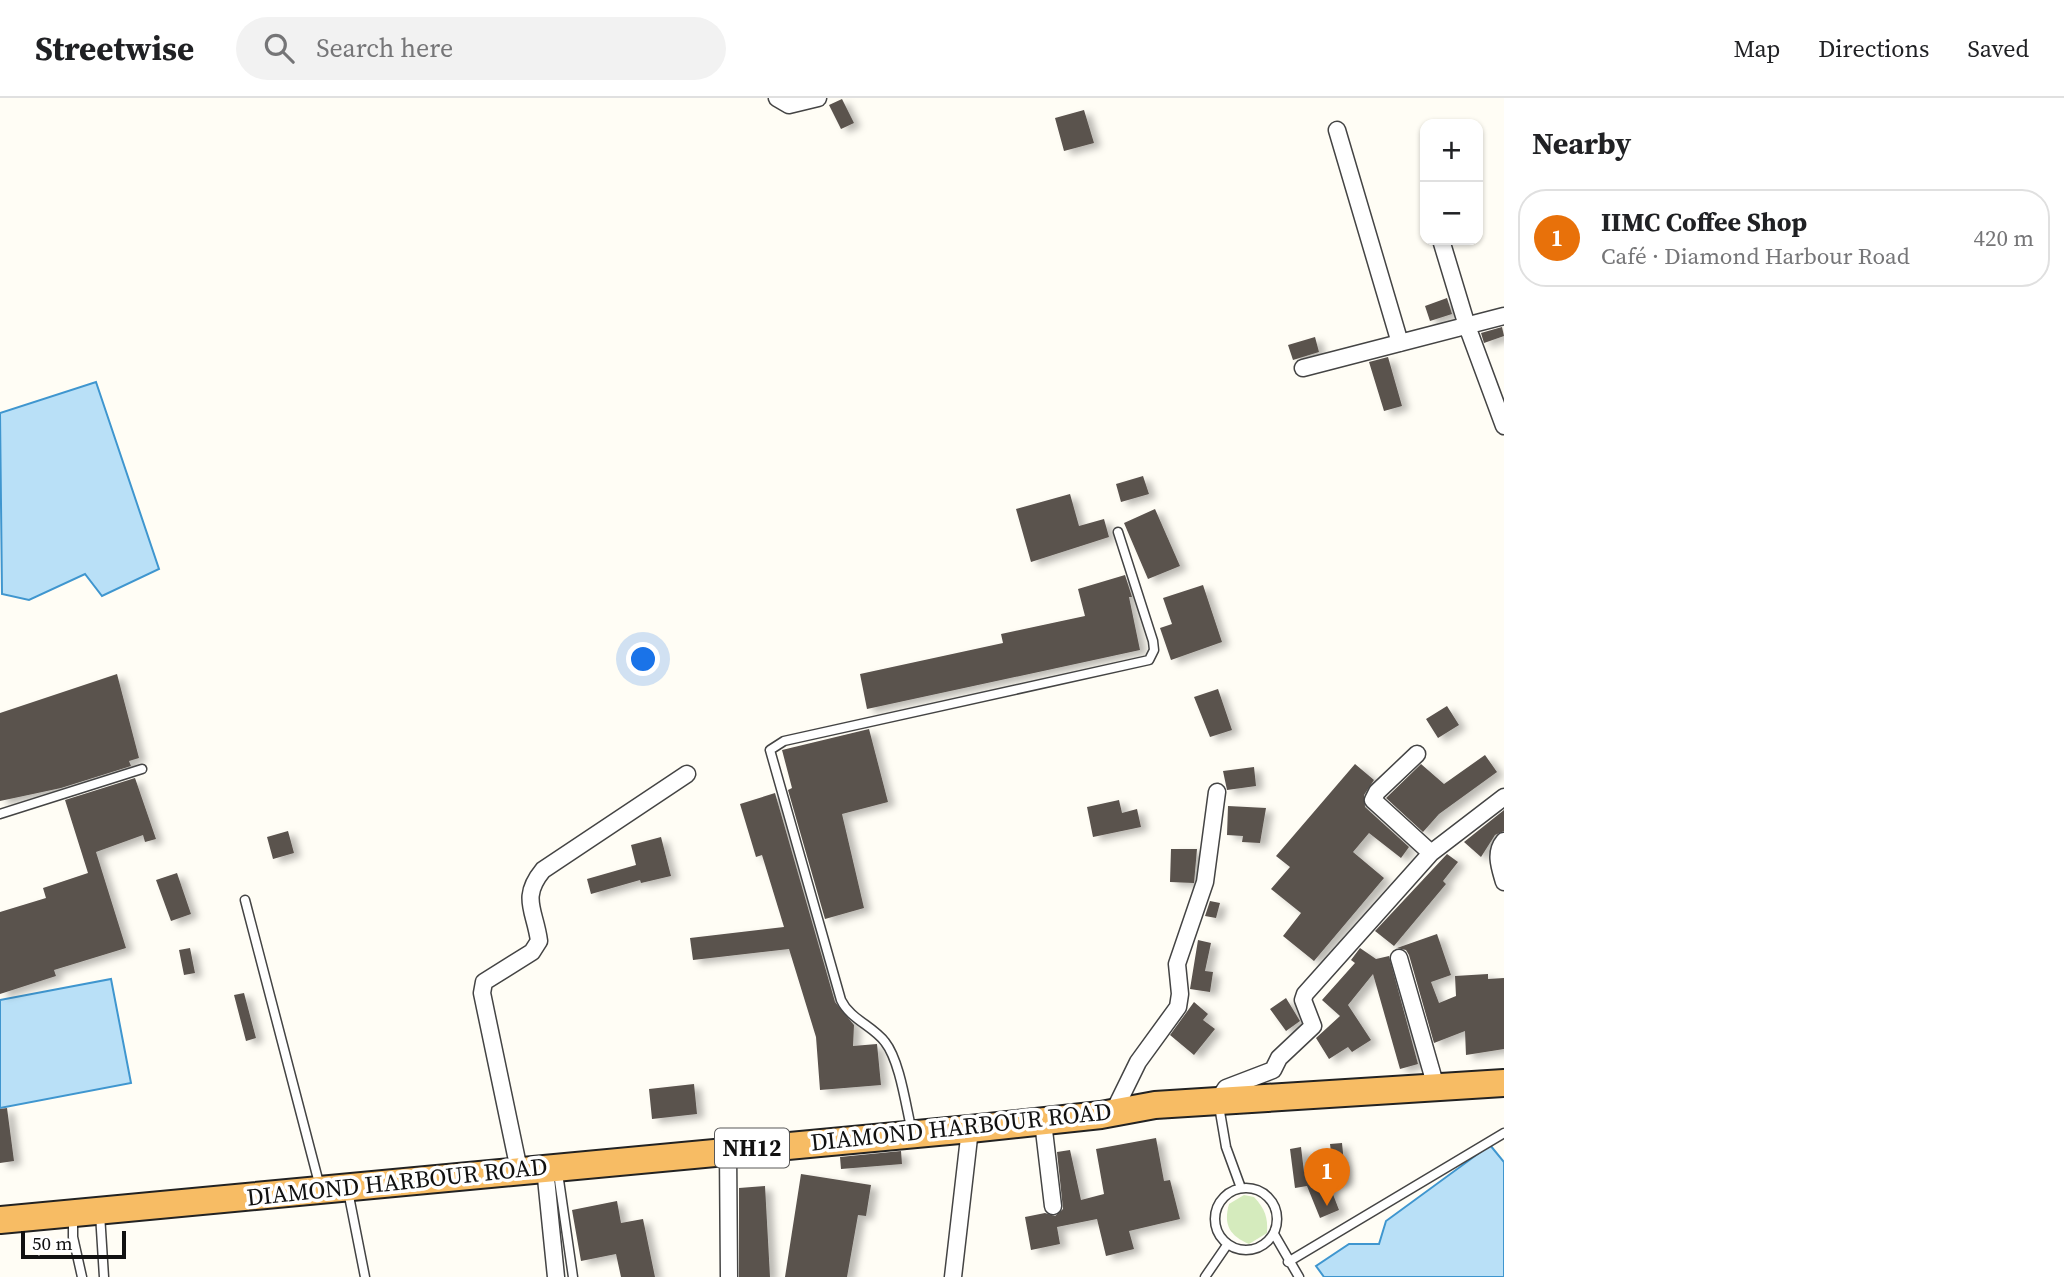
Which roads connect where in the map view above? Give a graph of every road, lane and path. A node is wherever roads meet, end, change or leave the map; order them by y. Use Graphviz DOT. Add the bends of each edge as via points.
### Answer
graph roads {
  1 [pos="777,98"];
  2 [pos="818,98"];
  3 [pos="1337,130"];
  4 [pos="1442,245"];
  5 [pos="1504,316"];
  6 [pos="1466,326"];
  7 [pos="1400,343"];
  8 [pos="1303,368"];
  9 [pos="1504,426"];
  10 [pos="1118,532"];
  11 [pos="1417,754"];
  12 [pos="142,769"];
  13 [pos="687,774"];
  14 [pos="1217,792"];
  15 [pos="1504,797"];
  16 [pos="0,814"];
  17 [pos="1504,841"];
  18 [pos="1431,853"];
  19 [pos="1504,882"];
  20 [pos="245,900"];
  21 [pos="1399,958"];
  22 [pos="1504,1083"];
  23 [pos="1436,1087"];
  24 [pos="1218,1100"];
  25 [pos="1113,1113"];
  26 [pos="1043,1122"];
  27 [pos="970,1129"];
  28 [pos="1504,1133"];
  29 [pos="913,1135"];
  30 [pos="728,1150"];
  31 [pos="539,1168"];
  32 [pos="1241,1188"];
  33 [pos="334,1189"];
  34 [pos="1053,1206"];
  35 [pos="100,1211"];
  36 [pos="73,1214"];
  37 [pos="0,1220"];
  38 [pos="1274,1234"];
  39 [pos="1227,1245"];
  40 [pos="1288,1262"];
  41 [pos="82,1277"];
  42 [pos="104,1277"];
  43 [pos="365,1277"];
  44 [pos="545,1277"];
  45 [pos="556,1277"];
  46 [pos="573,1277"];
  47 [pos="729,1277"];
  48 [pos="953,1277"];
  49 [pos="1205,1277"];
  50 [pos="1299,1277"];
  1 -- 2 [label="street" via="789,105"];
  3 -- 7 [label="street"];
  4 -- 6 [label="street"];
  5 -- 6 [label="street"];
  6 -- 7 [label="street"];
  6 -- 9 [label="street"];
  7 -- 8 [label="street"];
  10 -- 29 [label="lane" via="1153,641 1149,660 784,741 770,750 841,1000 891,1051"];
  11 -- 18 [label="street" via="1373,800"];
  12 -- 16 [label="lane"];
  13 -- 31 [label="street" via="543,870 530,886 529,900 540,941 532,952 484,982 482,993"];
  14 -- 25 [label="street" via="1205,882 1177,964 1178,1007 1138,1062"];
  15 -- 18 [label="street"];
  17 -- 19 [label="street" via="1498,858"];
  18 -- 24 [label="street" via="1305,994 1313,1026 1308,1033 1266,1075 1226,1087"];
  20 -- 33 [label="lane"];
  21 -- 23 [label="street"];
  22 -- 23 [label="highway, DIAMOND HARBOUR ROAD / NH12"];
  23 -- 24 [label="highway, DIAMOND HARBOUR ROAD / NH12"];
  24 -- 25 [label="highway, DIAMOND HARBOUR ROAD / NH12"];
  24 -- 32 [label="lane" via="1226,1147"];
  25 -- 26 [label="highway, DIAMOND HARBOUR ROAD / NH12"];
  26 -- 27 [label="highway, DIAMOND HARBOUR ROAD / NH12"];
  26 -- 34 [label="street"];
  27 -- 29 [label="highway, DIAMOND HARBOUR ROAD / NH12"];
  27 -- 48 [label="street"];
  28 -- 40 [label="lane"];
  29 -- 30 [label="highway, DIAMOND HARBOUR ROAD / NH12"];
  30 -- 31 [label="highway, DIAMOND HARBOUR ROAD / NH12"];
  30 -- 47 [label="street"];
  31 -- 33 [label="highway, DIAMOND HARBOUR ROAD / NH12"];
  31 -- 44 [label="street"];
  31 -- 45 [label="street"];
  31 -- 46 [label="lane"];
  32 -- 38 [label="lane" via="1254,1189 1271,1200 1277,1216"];
  32 -- 39 [label="lane" via="1225,1196 1216,1214 1219,1234"];
  33 -- 35 [label="highway, DIAMOND HARBOUR ROAD / NH12"];
  33 -- 43 [label="lane"];
  35 -- 36 [label="highway, DIAMOND HARBOUR ROAD / NH12"];
  35 -- 42 [label="lane"];
  36 -- 37 [label="highway, DIAMOND HARBOUR ROAD / NH12"];
  36 -- 41 [label="lane"];
  38 -- 39 [label="lane" via="1254,1250"];
  38 -- 40 [label="lane"];
  39 -- 49 [label="lane"];
  40 -- 50 [label="lane"];
}
